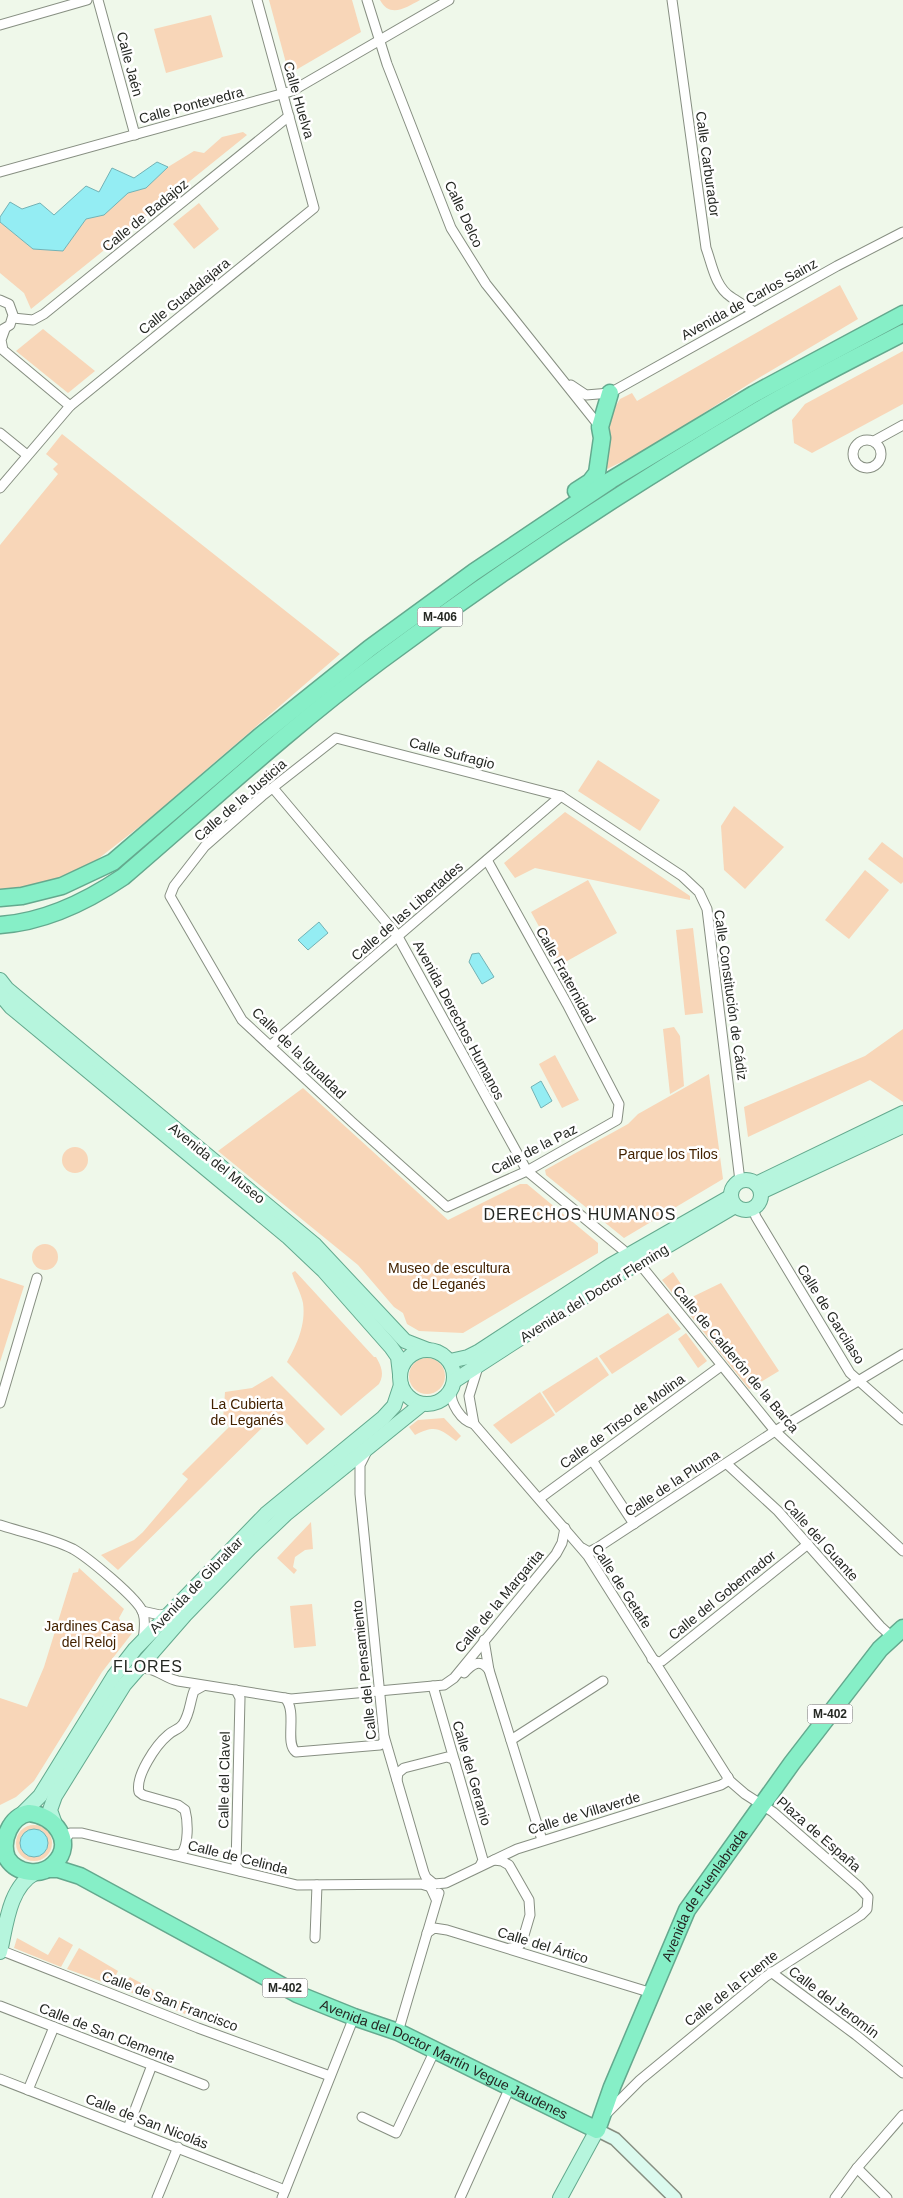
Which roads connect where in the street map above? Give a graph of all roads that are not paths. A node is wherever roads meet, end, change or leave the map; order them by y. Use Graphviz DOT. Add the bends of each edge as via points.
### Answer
graph roads {
  1 [pos="87,0"];
  2 [pos="98,0"];
  3 [pos="256,0"];
  4 [pos="368,0"];
  5 [pos="449,0"];
  6 [pos="672,0"];
  7 [pos="0,25"];
  8 [pos="380,40"];
  9 [pos="283,94"];
  10 [pos="289,116"];
  11 [pos="135,135"];
  12 [pos="0,172"];
  13 [pos="314,208"];
  14 [pos="903,232"];
  15 [pos="0,300"];
  16 [pos="754,312"];
  17 [pos="903,314"];
  18 [pos="13,318"];
  19 [pos="3,330"];
  20 [pos="903,333"];
  21 [pos="561,377"];
  22 [pos="610,393"];
  23 [pos="70,406"];
  24 [pos="903,425"];
  25 [pos="600,427"];
  26 [pos="0,433"];
  27 [pos="876,443"];
  28 [pos="27,455"];
  29 [pos="0,488"];
  30 [pos="474,572"];
  31 [pos="336,738"];
  32 [pos="273,788"];
  33 [pos="561,796"];
  34 [pos="487,860"];
  35 [pos="171,891"];
  36 [pos="0,898"];
  37 [pos="0,925"];
  38 [pos="397,935"];
  39 [pos="3,993"];
  40 [pos="270,1046"];
  41 [pos="619,1104"];
  42 [pos="903,1113"];
  43 [pos="903,1126"];
  44 [pos="527,1171"];
  45 [pos="740,1181"];
  46 [pos="758,1188"];
  47 [pos="733,1201"];
  48 [pos="447,1206"];
  49 [pos="753,1209"];
  50 [pos="633,1259"];
  51 [pos="37,1278"];
  52 [pos="428,1350"];
  53 [pos="903,1354"];
  54 [pos="450,1361"];
  55 [pos="479,1365"];
  56 [pos="720,1366"];
  57 [pos="401,1379"];
  58 [pos="858,1380"];
  59 [pos="453,1386"];
  60 [pos="0,1403"];
  61 [pos="422,1404"];
  62 [pos="903,1420"];
  63 [pos="474,1424"];
  64 [pos="775,1431"];
  65 [pos="370,1445"];
  66 [pos="592,1460"];
  67 [pos="727,1464"];
  68 [pos="540,1498"];
  69 [pos="634,1524"];
  70 [pos="0,1525"];
  71 [pos="564,1528"];
  72 [pos="808,1544"];
  73 [pos="581,1548"];
  74 [pos="903,1550"];
  75 [pos="142,1611"];
  76 [pos="170,1612"];
  77 [pos="898,1635"];
  78 [pos="484,1640"];
  79 [pos="142,1641"];
  80 [pos="652,1659"];
  81 [pos="137,1670"];
  82 [pos="489,1670"];
  83 [pos="603,1681"];
  84 [pos="444,1685"];
  85 [pos="203,1686"];
  86 [pos="433,1686"];
  87 [pos="236,1690"];
  88 [pos="379,1691"];
  89 [pos="286,1698"];
  90 [pos="384,1737"];
  91 [pos="511,1740"];
  92 [pos="455,1762"];
  93 [pos="728,1777"];
  94 [pos="397,1780"];
  95 [pos="761,1804"];
  96 [pos="20,1815"];
  97 [pos="0,1820"];
  98 [pos="55,1824"];
  99 [pos="542,1840"];
  100 [pos="63,1845"];
  101 [pos="4,1855"];
  102 [pos="174,1855"];
  103 [pos="494,1860"];
  104 [pos="480,1866"];
  105 [pos="41,1871"];
  106 [pos="240,1871"];
  107 [pos="425,1875"];
  108 [pos="80,1876"];
  109 [pos="448,1882"];
  110 [pos="415,1884"];
  111 [pos="317,1885"];
  112 [pos="431,1887"];
  113 [pos="859,1887"];
  114 [pos="436,1898"];
  115 [pos="427,1932"];
  116 [pos="315,1938"];
  117 [pos="510,1948"];
  118 [pos="0,1951"];
  119 [pos="771,1972"];
  120 [pos="652,1993"];
  121 [pos="0,2006"];
  122 [pos="354,2017"];
  123 [pos="54,2027"];
  124 [pos="398,2032"];
  125 [pos="435,2050"];
  126 [pos="152,2065"];
  127 [pos="903,2073"];
  128 [pos="330,2076"];
  129 [pos="0,2080"];
  130 [pos="204,2085"];
  131 [pos="510,2087"];
  132 [pos="28,2090"];
  133 [pos="903,2115"];
  134 [pos="362,2117"];
  135 [pos="599,2124"];
  136 [pos="128,2128"];
  137 [pos="178,2147"];
  138 [pos="857,2168"];
  139 [pos="283,2194"];
  140 [pos="157,2198"];
  141 [pos="460,2198"];
  142 [pos="560,2198"];
  143 [pos="675,2198"];
  144 [pos="835,2198"];
  145 [pos="887,2198"];
  1 -- 7 [label="street"];
  2 -- 11 [label="street, Calle Jaén"];
  3 -- 9 [label="street, Calle Huelva"];
  4 -- 8 [label="street, Calle Delco"];
  5 -- 8 [label="street, Calle Pontevedra"];
  6 -- 16 [label="street, Calle Carburador" via="706,248 719,284 730,297"];
  8 -- 9 [label="street, Calle Pontevedra"];
  8 -- 21 [label="street, Calle Delco" via="452,228 486,284"];
  9 -- 10 [label="street, Calle Huelva"];
  9 -- 11 [label="street, Calle Pontevedra"];
  10 -- 13 [label="street, Calle Huelva"];
  10 -- 18 [label="street, Calle de Badajoz" via="44,314 33,320"];
  11 -- 12 [label="street, Calle Pontevedra"];
  13 -- 23 [label="street, Calle Guadalajara"];
  14 -- 16 [label="street, Avenida de Carlos Sainz"];
  15 -- 18 [label="street" via="9,304"];
  16 -- 22 [label="street, Avenida de Carlos Sainz"];
  17 -- 30 [label="highway, M-406" via="737,404 611,480"];
  18 -- 19 [label="street"];
  19 -- 23 [label="street" via="3,350"];
  20 -- 37 [label="highway, M-406" via="745,418 622,493 485,585 378,662 266,750 123,877 104,890 40,919"];
  21 -- 22 [label="street, Calle Delco" via="586,395"];
  21 -- 25 [label="street, Calle Delco"];
  22 -- 25 [label="highway"];
  23 -- 28 [label="street, Calle Guadalajara"];
  24 -- 27 [label="street" via="883,435"];
  25 -- 30 [label="highway" via="602,438 597,474"];
  26 -- 28 [label="street"];
  28 -- 29 [label="street, Calle Guadalajara"];
  30 -- 36 [label="highway, M-406" via="370,648 266,731 113,862 62,886 29,895"];
  31 -- 32 [label="street, Calle de la Justicia"];
  31 -- 33 [label="street, Calle Sufragio"];
  32 -- 35 [label="street, Calle de la Justicia" via="205,846"];
  32 -- 38 [label="street, Avenida Derechos Humanos"];
  33 -- 34 [label="street, Calle de las Libertades"];
  33 -- 45 [label="street, Calle Constitución de Cádiz" via="682,876 704,900"];
  34 -- 38 [label="street, Calle de las Libertades"];
  34 -- 41 [label="street, Calle Fraternidad"];
  35 -- 40 [label="street, Calle de la Igualdad" via="172,901 242,1020"];
  38 -- 40 [label="street, Calle de las Libertades"];
  38 -- 44 [label="street, Avenida Derechos Humanos"];
  39 -- 52 [label="main road, Avenida del Museo" via="315,1245 405,1341"];
  39 -- 57 [label="main road, Avenida del Museo" via="30,1022 313,1260 391,1347 398,1357"];
  40 -- 48 [label="street, Calle de la Igualdad"];
  41 -- 44 [label="street, Calle de la Paz" via="617,1120"];
  42 -- 46 [label="main road"];
  43 -- 46 [label="main road"];
  44 -- 48 [label="street, Calle de la Paz"];
  44 -- 50 [label="street, Avenida Derechos Humanos"];
  45 -- 46 [label="main road" via="748,1180"];
  45 -- 47 [label="main road" via="733,1186"];
  46 -- 49 [label="main road" via="760,1202"];
  47 -- 49 [label="main road" via="743,1211"];
  47 -- 50 [label="main road, Avenida del Doctor Fleming"];
  49 -- 58 [label="street, Calle de Garcilaso" via="850,1374"];
  50 -- 54 [label="main road, Avenida del Doctor Fleming" via="478,1352"];
  50 -- 55 [label="main road, Avenida del Doctor Fleming"];
  50 -- 56 [label="street, Calle de Calderón de la Barca"];
  51 -- 60 [label="street"];
  52 -- 54 [label="main road" via="436,1351"];
  52 -- 57 [label="main road" via="409,1356 403,1364"];
  53 -- 58 [label="street, Calle de la Pluma"];
  54 -- 59 [label="main road"];
  55 -- 59 [label="main road, Avenida del Doctor Fleming"];
  55 -- 63 [label="street" via="469,1396"];
  56 -- 64 [label="street, Calle de Calderón de la Barca"];
  56 -- 66 [label="street, Calle de Tirso de Molina"];
  57 -- 61 [label="main road" via="409,1397"];
  57 -- 76 [label="main road, Avenida de Gibraltar" via="397,1400 383,1418 266,1514"];
  58 -- 62 [label="street, Calle de Garcilaso"];
  58 -- 64 [label="street, Calle de la Pluma"];
  59 -- 61 [label="main road" via="447,1396 435,1403"];
  59 -- 63 [label="street, Calle de Getafe" via="456,1408 468,1423"];
  61 -- 65 [label="main road, Avenida de Gibraltar"];
  63 -- 68 [label="street, Calle de Getafe"];
  64 -- 67 [label="street, Calle de la Pluma"];
  64 -- 74 [label="street, Calle de Calderón de la Barca"];
  65 -- 81 [label="main road, Avenida de Gibraltar" via="267,1531"];
  65 -- 88 [label="street, Calle del Pensamiento" via="360,1465 360,1494"];
  66 -- 68 [label="street, Calle de Tirso de Molina"];
  66 -- 69 [label="street"];
  67 -- 69 [label="street, Calle de la Pluma"];
  67 -- 72 [label="street, Calle del Guante"];
  68 -- 71 [label="street, Calle de Getafe"];
  69 -- 73 [label="street, Calle de la Pluma" via="594,1550"];
  70 -- 75 [label="street" via="72,1548 133,1599"];
  71 -- 73 [label="street, Calle de Getafe"];
  71 -- 78 [label="street, Calle de la Margarita" via="556,1554"];
  72 -- 77 [label="street, Calle del Guante" via="880,1626"];
  72 -- 80 [label="street, Calle del Gobernador" via="662,1661"];
  73 -- 80 [label="street, Calle de Getafe"];
  75 -- 76 [label="street" via="160,1615"];
  75 -- 79 [label="street"];
  76 -- 79 [label="main road, Avenida de Gibraltar"];
  77 -- 95 [label="highway, Avenida de Fuenlabrada / M-402" via="880,1649"];
  78 -- 82 [label="street"];
  78 -- 84 [label="street, Calle de la Margarita" via="454,1678"];
  79 -- 96 [label="main road, Avenida de Gibraltar" via="114,1676 40,1796"];
  80 -- 93 [label="street, Calle de Getafe"];
  81 -- 85 [label="street, Calle de la Margarita" via="152,1669 172,1680"];
  81 -- 98 [label="main road, Avenida de Gibraltar" via="115,1697 52,1800 50,1810"];
  82 -- 84 [label="street, Calle de la Margarita" via="476,1663 455,1681"];
  82 -- 91 [label="street"];
  83 -- 91 [label="street"];
  84 -- 86 [label="street, Calle de la Margarita"];
  85 -- 87 [label="street, Calle de la Margarita"];
  85 -- 102 [label="street" via="194,1691 183,1724 168,1735 148,1759 138,1784 143,1795 185,1810 184,1849 181,1854"];
  86 -- 88 [label="street, Calle de la Margarita"];
  86 -- 92 [label="street, Calle del Geranio"];
  87 -- 89 [label="street, Calle de la Margarita"];
  87 -- 106 [label="street, Calle del Clavel" via="240,1698 236,1866"];
  88 -- 89 [label="street, Calle de la Margarita"];
  88 -- 90 [label="street, Calle del Pensamiento"];
  89 -- 90 [label="street" via="290,1706 291,1745 296,1752 380,1745"];
  90 -- 94 [label="street, Calle del Pensamiento"];
  91 -- 99 [label="street"];
  92 -- 94 [label="street" via="453,1758 447,1758 404,1768 398,1773"];
  92 -- 104 [label="street, Calle del Geranio" via="482,1858"];
  93 -- 95 [label="street, Plaza de España" via="739,1790"];
  93 -- 99 [label="street, Calle de Villaverde" via="721,1785"];
  94 -- 107 [label="street, Calle del Pensamiento"];
  95 -- 113 [label="street, Plaza de España"];
  95 -- 120 [label="highway, Avenida de Fuenlabrada" via="687,1910"];
  96 -- 97 [label="highway"];
  96 -- 98 [label="highway" via="43,1815"];
  96 -- 101 [label="highway" via="9,1826"];
  98 -- 100 [label="highway"];
  99 -- 103 [label="street, Calle de Villaverde"];
  100 -- 102 [label="street, Calle de Celinda" via="70,1833 82,1833"];
  100 -- 105 [label="highway" via="59,1858"];
  100 -- 108 [label="highway, Avenida del Doctor Martín Vegue Jaudenes"];
  101 -- 105 [label="highway" via="18,1868"];
  102 -- 106 [label="street, Calle de Celinda"];
  103 -- 104 [label="street, Calle de Villaverde"];
  103 -- 117 [label="street" via="502,1860 512,1868 530,1907 522,1942 518,1947"];
  104 -- 109 [label="street, Calle de Villaverde"];
  105 -- 108 [label="highway, Avenida del Doctor Martín Vegue Jaudenes" via="58,1869"];
  105 -- 118 [label="main road" via="27,1877 14,1897"];
  106 -- 111 [label="street, Calle de Celinda" via="297,1885"];
  107 -- 109 [label="street" via="434,1884"];
  107 -- 110 [label="street"];
  107 -- 112 [label="street, Calle del Pensamiento"];
  108 -- 122 [label="highway, Avenida del Doctor Martín Vegue Jaudenes / M-402" via="297,1994"];
  109 -- 114 [label="street, Calle de Villaverde"];
  110 -- 111 [label="street, Calle de Celinda"];
  110 -- 112 [label="street, Calle de Celinda"];
  111 -- 116 [label="street"];
  112 -- 114 [label="street"];
  113 -- 119 [label="street, Calle de la Fuente" via="868,1897 868,1906 863,1913"];
  114 -- 115 [label="street, Calle de Villaverde"];
  115 -- 117 [label="street, Calle del Ártico" via="437,1927"];
  115 -- 124 [label="street, Calle de Villaverde"];
  117 -- 120 [label="street, Calle del Ártico"];
  118 -- 128 [label="street, Calle de San Francisco"];
  119 -- 127 [label="street, Calle del Jeromín"];
  119 -- 135 [label="street, Calle de la Fuente" via="640,2080"];
  120 -- 135 [label="highway, Avenida de Fuenlabrada"];
  121 -- 123 [label="street, Calle de San Clemente"];
  122 -- 124 [label="highway, Avenida del Doctor Martín Vegue Jaudenes / M-402"];
  122 -- 128 [label="street"];
  123 -- 126 [label="street, Calle de San Clemente"];
  123 -- 132 [label="street"];
  124 -- 125 [label="highway, Avenida del Doctor Martín Vegue Jaudenes / M-402"];
  125 -- 131 [label="highway, Avenida del Doctor Martín Vegue Jaudenes / M-402"];
  125 -- 134 [label="street" via="396,2132"];
  126 -- 130 [label="street, Calle de San Clemente"];
  126 -- 136 [label="street"];
  128 -- 139 [label="street"];
  129 -- 132 [label="street, Calle de San Nicolás"];
  131 -- 135 [label="highway, Avenida del Doctor Martín Vegue Jaudenes / M-402"];
  131 -- 141 [label="street"];
  132 -- 136 [label="street, Calle de San Nicolás"];
  133 -- 138 [label="street"];
  135 -- 142 [label="main road, Avenida de Fuenlabrada"];
  135 -- 143 [label="main road"];
  136 -- 137 [label="street, Calle de San Nicolás"];
  137 -- 139 [label="street, Calle de San Nicolás"];
  137 -- 140 [label="street"];
  138 -- 144 [label="street"];
  138 -- 145 [label="street"];
}
